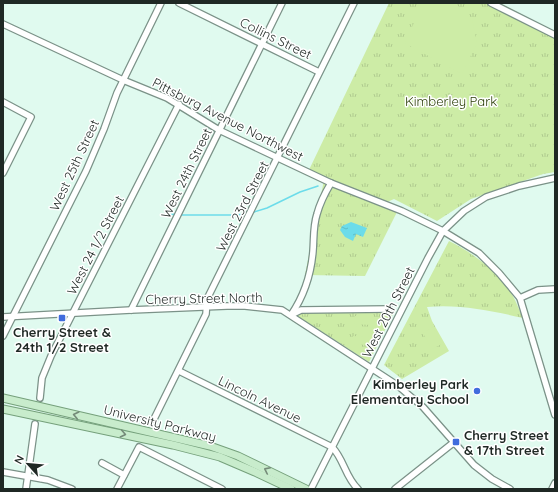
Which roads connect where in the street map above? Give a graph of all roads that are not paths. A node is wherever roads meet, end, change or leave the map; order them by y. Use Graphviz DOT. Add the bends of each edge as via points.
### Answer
graph roads {
  1 [pos="161,3"];
  2 [pos="179,3"];
  3 [pos="282,3"];
  4 [pos="354,3"];
  5 [pos="491,3"];
  6 [pos="3,24"];
  7 [pos="555,35"];
  8 [pos="262,44"];
  9 [pos="319,72"];
  10 [pos="123,80"];
  11 [pos="3,102"];
  12 [pos="179,104"];
  13 [pos="219,130"];
  14 [pos="278,158"];
  15 [pos="3,173"];
  16 [pos="555,178"];
  17 [pos="331,183"];
  18 [pos="443,231"];
  19 [pos="555,288"];
  20 [pos="520,298"];
  21 [pos="205,308"];
  22 [pos="389,309"];
  23 [pos="131,310"];
  24 [pos="74,313"];
  25 [pos="291,315"];
  26 [pos="12,317"];
  27 [pos="3,318"];
  28 [pos="3,336"];
  29 [pos="371,368"];
  30 [pos="179,371"];
  31 [pos="3,398"];
  32 [pos="40,398"];
  33 [pos="3,409"];
  34 [pos="555,415"];
  35 [pos="154,419"];
  36 [pos="35,424"];
  37 [pos="453,442"];
  38 [pos="332,447"];
  39 [pos="102,463"];
  40 [pos="3,472"];
  41 [pos="124,474"];
  42 [pos="28,476"];
  43 [pos="555,483"];
  44 [pos="304,488"];
  45 [pos="26,489"];
  46 [pos="72,489"];
  47 [pos="117,489"];
  48 [pos="222,489"];
  49 [pos="291,489"];
  50 [pos="311,489"];
  51 [pos="358,489"];
  52 [pos="395,489"];
  53 [pos="510,489"];
  54 [pos="552,489"];
  1 -- 10 [label="street, West 25th Street"];
  2 -- 8 [label="street, Collins Street"];
  3 -- 8 [label="street, West 24th Street"];
  4 -- 9 [label="street, West 23rd Street"];
  5 -- 7 [label="street"];
  6 -- 10 [label="street, Pittsburg Avenue Northwest"];
  8 -- 9 [label="street, Collins Street"];
  8 -- 13 [label="street, West 24th Street"];
  9 -- 14 [label="street, West 23rd Street"];
  10 -- 12 [label="street, Pittsburg Avenue Northwest"];
  10 -- 26 [label="street, West 25th Street" via="86,171"];
  11 -- 15 [label="street" via="32,117"];
  12 -- 13 [label="street, Pittsburg Avenue Northwest"];
  12 -- 24 [label="street, West 24 1/2 Street"];
  13 -- 14 [label="street, Pittsburg Avenue Northwest"];
  13 -- 23 [label="street, West 24th Street"];
  14 -- 17 [label="street, Pittsburg Avenue Northwest"];
  14 -- 21 [label="street, West 23rd Street"];
  16 -- 18 [label="street, West 20th Street" via="486,197 464,211"];
  17 -- 18 [label="street, Pittsburg Avenue Northwest" via="402,211"];
  17 -- 25 [label="street" via="316,215 308,279 300,303"];
  18 -- 20 [label="street, Pittsburg Avenue Northwest" via="489,262"];
  18 -- 29 [label="street, West 20th Street"];
  19 -- 20 [label="street" via="538,290"];
  20 -- 34 [label="street"];
  21 -- 23 [label="street, Cherry Street North"];
  21 -- 25 [label="street, Cherry Street North" via="271,308"];
  21 -- 30 [label="street, West 23rd Street" via="206,314"];
  22 -- 25 [label="street" via="301,310"];
  23 -- 24 [label="street, Cherry Street North"];
  24 -- 26 [label="street, Cherry Street North"];
  24 -- 32 [label="street, West 24 1/2 Street" via="44,372"];
  25 -- 29 [label="street, Cherry Street North"];
  26 -- 27 [label="street, Cherry Street North"];
  26 -- 28 [label="street, West 25th Street"];
  29 -- 37 [label="street, Cherry Street North" via="410,395"];
  29 -- 38 [label="street, West 20th Street"];
  30 -- 35 [label="street, West 23rd Street"];
  30 -- 38 [label="street, Lincoln Avenue"];
  44 -- 31 [label="main road, University Parkway, one-way" via="238,456 210,446"];
  33 -- 49 [label="main road, University Parkway, one-way" via="220,457"];
  36 -- 42 [label="street"];
  37 -- 52 [label="street"];
  37 -- 53 [label="street, Cherry Street North" via="483,472"];
  38 -- 50 [label="street, West 20th Street"];
  38 -- 51 [label="street" via="340,456 348,477"];
  39 -- 41 [label="street"];
  40 -- 42 [label="street"];
  41 -- 47 [label="street"];
  41 -- 48 [label="street" via="139,447"];
  42 -- 45 [label="street"];
  42 -- 46 [label="street"];
  43 -- 54 [label="street"];
}
